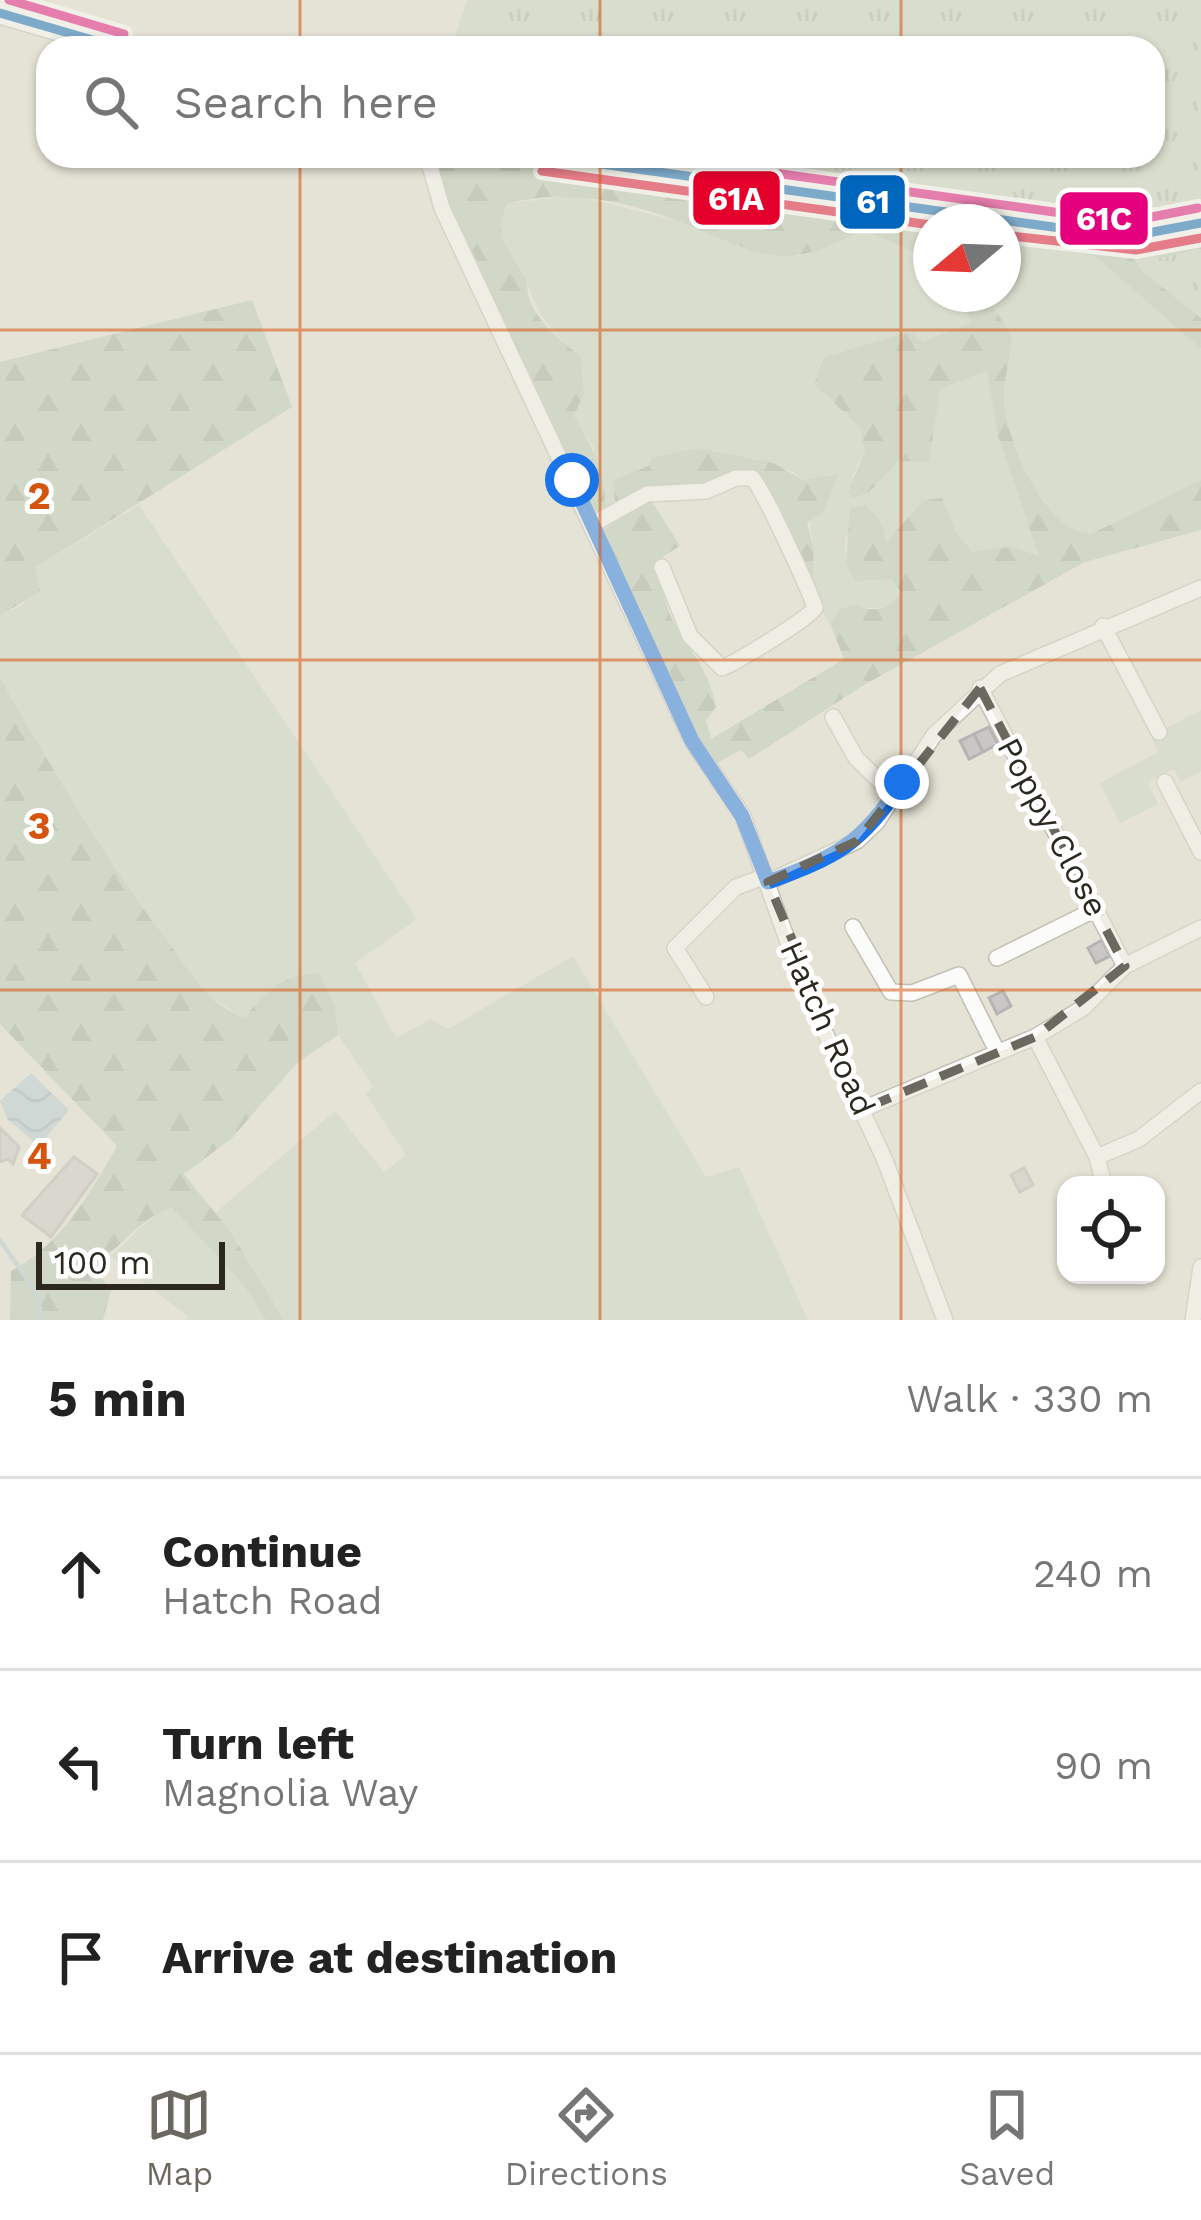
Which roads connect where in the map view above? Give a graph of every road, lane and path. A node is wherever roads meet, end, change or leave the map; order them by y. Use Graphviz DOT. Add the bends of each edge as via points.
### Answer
graph roads {
  1 [pos="0,13"];
  2 [pos="79,36"];
  3 [pos="430,168"];
  4 [pos="630,168"];
  5 [pos="1201,223"];
  6 [pos="593,524"];
  7 [pos="662,567"];
  8 [pos="1201,588"];
  9 [pos="1103,626"];
  10 [pos="980,688"];
  11 [pos="833,717"];
  12 [pos="1159,732"];
  13 [pos="1165,782"];
  14 [pos="894,795"];
  15 [pos="1201,852"];
  16 [pos="767,879"];
  17 [pos="1096,909"];
  18 [pos="853,927"];
  19 [pos="1201,928"];
  20 [pos="997,958"];
  21 [pos="1125,966"];
  22 [pos="706,997"];
  23 [pos="1035,1037"];
  24 [pos="997,1051"];
  25 [pos="1201,1091"];
  26 [pos="863,1109"];
  27 [pos="1097,1157"];
  28 [pos="1102,1176"];
  29 [pos="1201,1267"];
  30 [pos="945,1320"];
  31 [pos="1193,1320"];
  1 -- 2 [label="street"];
  3 -- 6 [label="street, Hatch Road" via="442,208"];
  4 -- 5 [label="street" via="1096,233"];
  6 -- 7 [label="street" via="647,494 752,478 812,596 813,615 722,668 690,636"];
  6 -- 16 [label="street, Hatch Road" via="692,741 742,816"];
  8 -- 9 [label="street"];
  9 -- 10 [label="street"];
  9 -- 12 [label="street"];
  10 -- 14 [label="street" via="934,735"];
  10 -- 17 [label="street, Poppy Close"];
  11 -- 14 [label="street" via="866,771"];
  13 -- 15 [label="street"];
  14 -- 16 [label="street" via="840,853"];
  16 -- 22 [label="street" via="736,887 670,943"];
  16 -- 26 [label="street, Hatch Road" via="806,990"];
  17 -- 20 [label="street"];
  17 -- 21 [label="street, Poppy Close"];
  18 -- 24 [label="street" via="892,992 959,975"];
  19 -- 21 [label="street"];
  21 -- 23 [label="street"];
  23 -- 24 [label="street"];
  23 -- 27 [label="street"];
  24 -- 26 [label="street"];
  25 -- 27 [label="street" via="1139,1139"];
  26 -- 30 [label="street, Hatch Road"];
  27 -- 28 [label="street"];
  29 -- 31 [label="street"];
}
